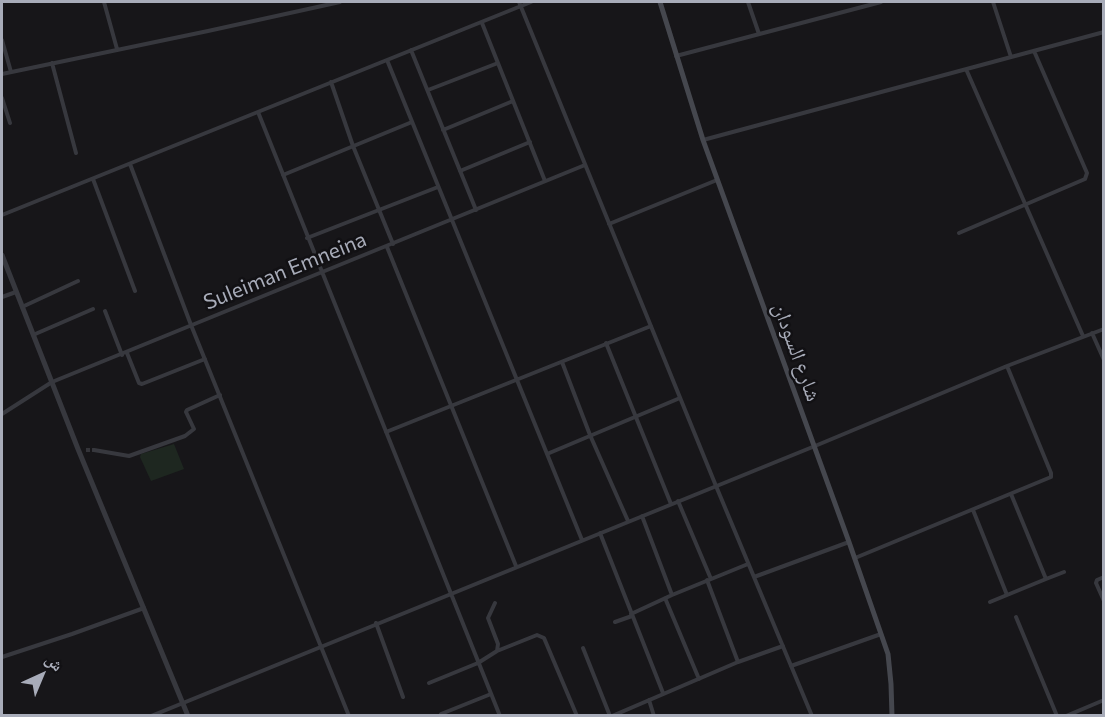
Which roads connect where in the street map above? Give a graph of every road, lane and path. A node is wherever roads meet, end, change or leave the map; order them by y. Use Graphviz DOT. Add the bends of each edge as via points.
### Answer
graph roads {
  1 [pos="104,2"];
  2 [pos="340,2"];
  3 [pos="531,2"];
  4 [pos="660,2"];
  5 [pos="748,2"];
  6 [pos="881,2"];
  7 [pos="993,2"];
  8 [pos="871,3"];
  9 [pos="519,4"];
  10 [pos="482,23"];
  11 [pos="1104,32"];
  12 [pos="759,34"];
  13 [pos="2,40"];
  14 [pos="117,49"];
  15 [pos="411,50"];
  16 [pos="1034,51"];
  17 [pos="676,56"];
  18 [pos="1011,57"];
  19 [pos="387,60"];
  20 [pos="52,63"];
  21 [pos="498,63"];
  22 [pos="966,69"];
  23 [pos="11,72"];
  24 [pos="2,74"];
  25 [pos="331,82"];
  26 [pos="428,90"];
  27 [pos="2,98"];
  28 [pos="513,101"];
  29 [pos="258,112"];
  30 [pos="412,122"];
  31 [pos="10,123"];
  32 [pos="443,130"];
  33 [pos="703,140"];
  34 [pos="530,142"];
  35 [pos="353,146"];
  36 [pos="76,153"];
  37 [pos="129,164"];
  38 [pos="585,165"];
  39 [pos="460,171"];
  40 [pos="283,175"];
  41 [pos="93,178"];
  42 [pos="717,180"];
  43 [pos="545,181"];
  44 [pos="438,187"];
  45 [pos="1026,206"];
  46 [pos="379,210"];
  47 [pos="476,210"];
  48 [pos="2,215"];
  49 [pos="451,220"];
  50 [pos="609,224"];
  51 [pos="959,233"];
  52 [pos="308,238"];
  53 [pos="393,244"];
  54 [pos="387,247"];
  55 [pos="2,255"];
  56 [pos="321,273"];
  57 [pos="78,280"];
  58 [pos="135,291"];
  59 [pos="16,292"];
  60 [pos="2,297"];
  61 [pos="22,307"];
  62 [pos="93,309"];
  63 [pos="105,311"];
  64 [pos="191,325"];
  65 [pos="651,326"];
  66 [pos="1104,329"];
  67 [pos="1092,333"];
  68 [pos="33,335"];
  69 [pos="1083,336"];
  70 [pos="606,343"];
  71 [pos="127,353"];
  72 [pos="122,355"];
  73 [pos="205,359"];
  74 [pos="1104,360"];
  75 [pos="562,362"];
  76 [pos="1007,366"];
  77 [pos="516,379"];
  78 [pos="52,382"];
  79 [pos="220,395"];
  80 [pos="680,398"];
  81 [pos="452,405"];
  82 [pos="2,414"];
  83 [pos="636,416"];
  84 [pos="386,432"];
  85 [pos="590,435"];
  86 [pos="815,446"];
  87 [pos="78,449"];
  88 [pos="86,450"];
  89 [pos="94,450"];
  90 [pos="548,454"];
  91 [pos="716,486"];
  92 [pos="1011,494"];
  93 [pos="678,501"];
  94 [pos="671,504"];
  95 [pos="973,510"];
  96 [pos="642,516"];
  97 [pos="628,521"];
  98 [pos="600,533"];
  99 [pos="582,540"];
  100 [pos="849,542"];
  101 [pos="855,558"];
  102 [pos="748,563"];
  103 [pos="516,566"];
  104 [pos="1064,572"];
  105 [pos="754,577"];
  106 [pos="1104,577"];
  107 [pos="1046,579"];
  108 [pos="709,580"];
  109 [pos="450,593"];
  110 [pos="672,595"];
  111 [pos="1007,595"];
  112 [pos="665,598"];
  113 [pos="1104,601"];
  114 [pos="990,602"];
  115 [pos="495,603"];
  116 [pos="144,608"];
  117 [pos="631,615"];
  118 [pos="1016,617"];
  119 [pos="615,622"];
  120 [pos="376,623"];
  121 [pos="881,634"];
  122 [pos="321,645"];
  123 [pos="783,645"];
  124 [pos="583,648"];
  125 [pos="497,651"];
  126 [pos="2,657"];
  127 [pos="738,662"];
  128 [pos="478,663"];
  129 [pos="791,666"];
  130 [pos="699,679"];
  131 [pos="429,683"];
  132 [pos="663,693"];
  133 [pos="491,694"];
  134 [pos="403,697"];
  135 [pos="649,700"];
  136 [pos="1104,700"];
  137 [pos="182,702"];
  138 [pos="441,714"];
  139 [pos="1068,715"];
  140 [pos="151,716"];
  141 [pos="188,716"];
  142 [pos="349,716"];
  143 [pos="500,716"];
  144 [pos="577,716"];
  145 [pos="611,716"];
  146 [pos="654,716"];
  147 [pos="812,716"];
  148 [pos="892,716"];
  149 [pos="1057,716"];
  1 -- 14 [label="street"];
  2 -- 14 [label="street"];
  3 -- 9 [label="street"];
  4 -- 17 [label="main road, شارع السودان"];
  5 -- 12 [label="street"];
  6 -- 8 [label="street"];
  7 -- 18 [label="street"];
  8 -- 12 [label="street"];
  9 -- 10 [label="street"];
  9 -- 38 [label="street"];
  10 -- 15 [label="street"];
  10 -- 21 [label="street"];
  11 -- 16 [label="street"];
  12 -- 17 [label="street"];
  13 -- 23 [label="street"];
  14 -- 20 [label="street"];
  15 -- 19 [label="street"];
  15 -- 26 [label="street"];
  16 -- 18 [label="street"];
  16 -- 45 [label="street" via="1087,173 1085,179"];
  17 -- 33 [label="main road, شارع السودان"];
  18 -- 22 [label="street"];
  19 -- 25 [label="street"];
  19 -- 30 [label="street"];
  20 -- 23 [label="street"];
  20 -- 36 [label="street"];
  21 -- 26 [label="street"];
  21 -- 28 [label="street"];
  22 -- 33 [label="street"];
  22 -- 45 [label="street"];
  23 -- 24 [label="street"];
  25 -- 29 [label="street"];
  25 -- 35 [label="street"];
  26 -- 32 [label="street"];
  27 -- 31 [label="street"];
  28 -- 32 [label="street"];
  28 -- 34 [label="street"];
  29 -- 37 [label="street"];
  29 -- 40 [label="street"];
  30 -- 35 [label="street"];
  30 -- 44 [label="street"];
  32 -- 39 [label="street"];
  33 -- 42 [label="main road, شارع السودان"];
  34 -- 39 [label="street"];
  34 -- 43 [label="street"];
  35 -- 40 [label="street"];
  35 -- 46 [label="street"];
  37 -- 41 [label="street"];
  37 -- 64 [label="street"];
  38 -- 43 [label="street, Suleiman Emneina"];
  38 -- 50 [label="street"];
  39 -- 47 [label="street"];
  40 -- 52 [label="street"];
  41 -- 48 [label="street"];
  41 -- 58 [label="street"];
  42 -- 50 [label="street"];
  42 -- 86 [label="main road, شارع السودان"];
  43 -- 47 [label="street, Suleiman Emneina"];
  44 -- 46 [label="street"];
  44 -- 49 [label="street"];
  45 -- 51 [label="street"];
  45 -- 69 [label="street"];
  46 -- 52 [label="street"];
  46 -- 53 [label="street"];
  47 -- 49 [label="street, Suleiman Emneina"];
  49 -- 53 [label="street, Suleiman Emneina"];
  49 -- 77 [label="street"];
  50 -- 65 [label="street"];
  52 -- 56 [label="street"];
  53 -- 54 [label="street, Suleiman Emneina"];
  54 -- 56 [label="street, Suleiman Emneina"];
  54 -- 81 [label="street"];
  55 -- 59 [label="street"];
  56 -- 64 [label="street, Suleiman Emneina"];
  56 -- 84 [label="street"];
  57 -- 61 [label="street"];
  59 -- 60 [label="street"];
  59 -- 61 [label="street"];
  61 -- 68 [label="street"];
  62 -- 68 [label="street"];
  63 -- 72 [label="street"];
  64 -- 71 [label="street, Suleiman Emneina"];
  64 -- 73 [label="street"];
  65 -- 70 [label="street"];
  65 -- 80 [label="street"];
  66 -- 67 [label="street"];
  67 -- 69 [label="street"];
  67 -- 74 [label="street"];
  68 -- 78 [label="street"];
  69 -- 76 [label="street"];
  70 -- 75 [label="street"];
  70 -- 83 [label="street"];
  71 -- 72 [label="street, Suleiman Emneina"];
  71 -- 73 [label="street" via="142,384"];
  72 -- 78 [label="street, Suleiman Emneina"];
  73 -- 79 [label="street"];
  75 -- 77 [label="street"];
  75 -- 85 [label="street"];
  76 -- 86 [label="street"];
  76 -- 92 [label="street" via="1051,476"];
  77 -- 81 [label="street"];
  77 -- 90 [label="street"];
  78 -- 82 [label="street, Suleiman Emneina"];
  78 -- 87 [label="street"];
  79 -- 89 [label="street" via="187,410 194,429 185,436 129,456"];
  79 -- 122 [label="street"];
  80 -- 83 [label="street"];
  80 -- 91 [label="street"];
  81 -- 84 [label="street"];
  81 -- 103 [label="street"];
  83 -- 85 [label="street"];
  83 -- 94 [label="street"];
  84 -- 109 [label="street"];
  85 -- 90 [label="street"];
  85 -- 97 [label="street"];
  86 -- 91 [label="street"];
  86 -- 100 [label="main road, شارع السودان"];
  87 -- 88 [label="street"];
  87 -- 116 [label="street"];
  90 -- 99 [label="street"];
  91 -- 93 [label="street"];
  91 -- 102 [label="street"];
  92 -- 95 [label="street"];
  92 -- 107 [label="street"];
  93 -- 94 [label="street"];
  93 -- 108 [label="street"];
  94 -- 96 [label="street"];
  95 -- 101 [label="street"];
  95 -- 111 [label="street"];
  96 -- 97 [label="street"];
  96 -- 110 [label="street"];
  97 -- 98 [label="street"];
  98 -- 99 [label="street"];
  98 -- 117 [label="street"];
  99 -- 103 [label="street"];
  100 -- 101 [label="main road, شارع السودان"];
  100 -- 105 [label="street"];
  101 -- 121 [label="main road, شارع السودان"];
  102 -- 105 [label="street"];
  102 -- 108 [label="street"];
  103 -- 109 [label="street"];
  104 -- 107 [label="street"];
  105 -- 123 [label="street"];
  106 -- 113 [label="street" via="1096,583"];
  107 -- 111 [label="street"];
  108 -- 110 [label="street"];
  108 -- 127 [label="street"];
  109 -- 120 [label="street"];
  109 -- 128 [label="street"];
  110 -- 112 [label="street"];
  111 -- 114 [label="street"];
  112 -- 117 [label="street"];
  112 -- 130 [label="street"];
  115 -- 125 [label="street" via="488,618"];
  116 -- 126 [label="street"];
  116 -- 137 [label="street"];
  117 -- 119 [label="street"];
  117 -- 132 [label="street"];
  118 -- 149 [label="street"];
  120 -- 122 [label="street"];
  120 -- 134 [label="street"];
  121 -- 129 [label="street"];
  121 -- 148 [label="main road, شارع السودان" via="890,662"];
  122 -- 137 [label="street"];
  122 -- 142 [label="street"];
  123 -- 127 [label="street"];
  123 -- 129 [label="street"];
  124 -- 145 [label="street"];
  125 -- 128 [label="street"];
  125 -- 144 [label="street" via="537,635 544,638"];
  127 -- 130 [label="street"];
  128 -- 131 [label="street"];
  128 -- 133 [label="street"];
  129 -- 147 [label="street"];
  130 -- 132 [label="street"];
  132 -- 135 [label="street"];
  133 -- 138 [label="street"];
  133 -- 143 [label="street"];
  135 -- 145 [label="street"];
  135 -- 146 [label="street"];
  136 -- 139 [label="street"];
  137 -- 140 [label="street"];
  137 -- 141 [label="street"];
}
